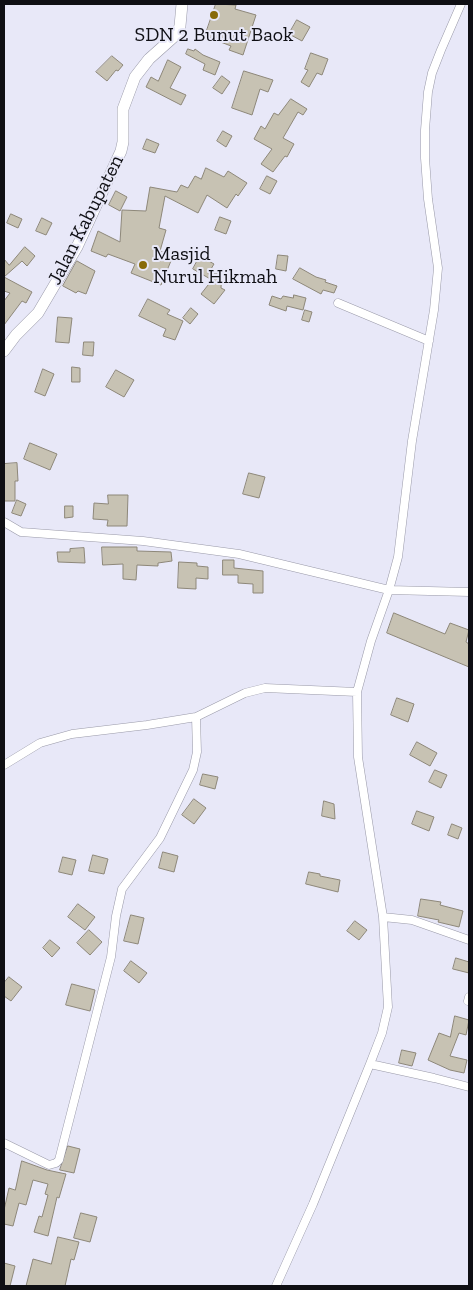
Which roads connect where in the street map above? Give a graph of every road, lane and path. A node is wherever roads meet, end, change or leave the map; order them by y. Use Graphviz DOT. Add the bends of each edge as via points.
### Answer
graph roads {
  1 [pos="182,4"];
  2 [pos="461,4"];
  3 [pos="338,303"];
  4 [pos="429,341"];
  5 [pos="4,351"];
  6 [pos="4,522"];
  7 [pos="389,590"];
  8 [pos="469,592"];
  9 [pos="357,692"];
  10 [pos="196,717"];
  11 [pos="4,764"];
  12 [pos="383,917"];
  13 [pos="469,940"];
  14 [pos="370,1064"];
  15 [pos="469,1087"];
  16 [pos="4,1143"];
  17 [pos="276,1286"];
  1 -- 5 [label="street, Jalan Kabupaten" via="177,34 135,76 123,109 121,151 77,247 38,313"];
  2 -- 4 [label="street" via="432,73 428,92 425,158 438,268"];
  3 -- 4 [label="street"];
  4 -- 7 [label="street" via="412,441 398,557"];
  6 -- 7 [label="street" via="21,532 143,541 239,554"];
  7 -- 8 [label="street"];
  7 -- 9 [label="street"];
  9 -- 10 [label="street" via="265,688 245,693"];
  9 -- 12 [label="street" via="358,757"];
  10 -- 11 [label="street" via="72,734 40,743"];
  10 -- 16 [label="street" via="198,752 193,770 160,838 122,889 111,957 59,1160 49,1165"];
  12 -- 13 [label="street" via="412,920"];
  12 -- 14 [label="street" via="388,1007"];
  14 -- 15 [label="street"];
  14 -- 17 [label="street"];
}
